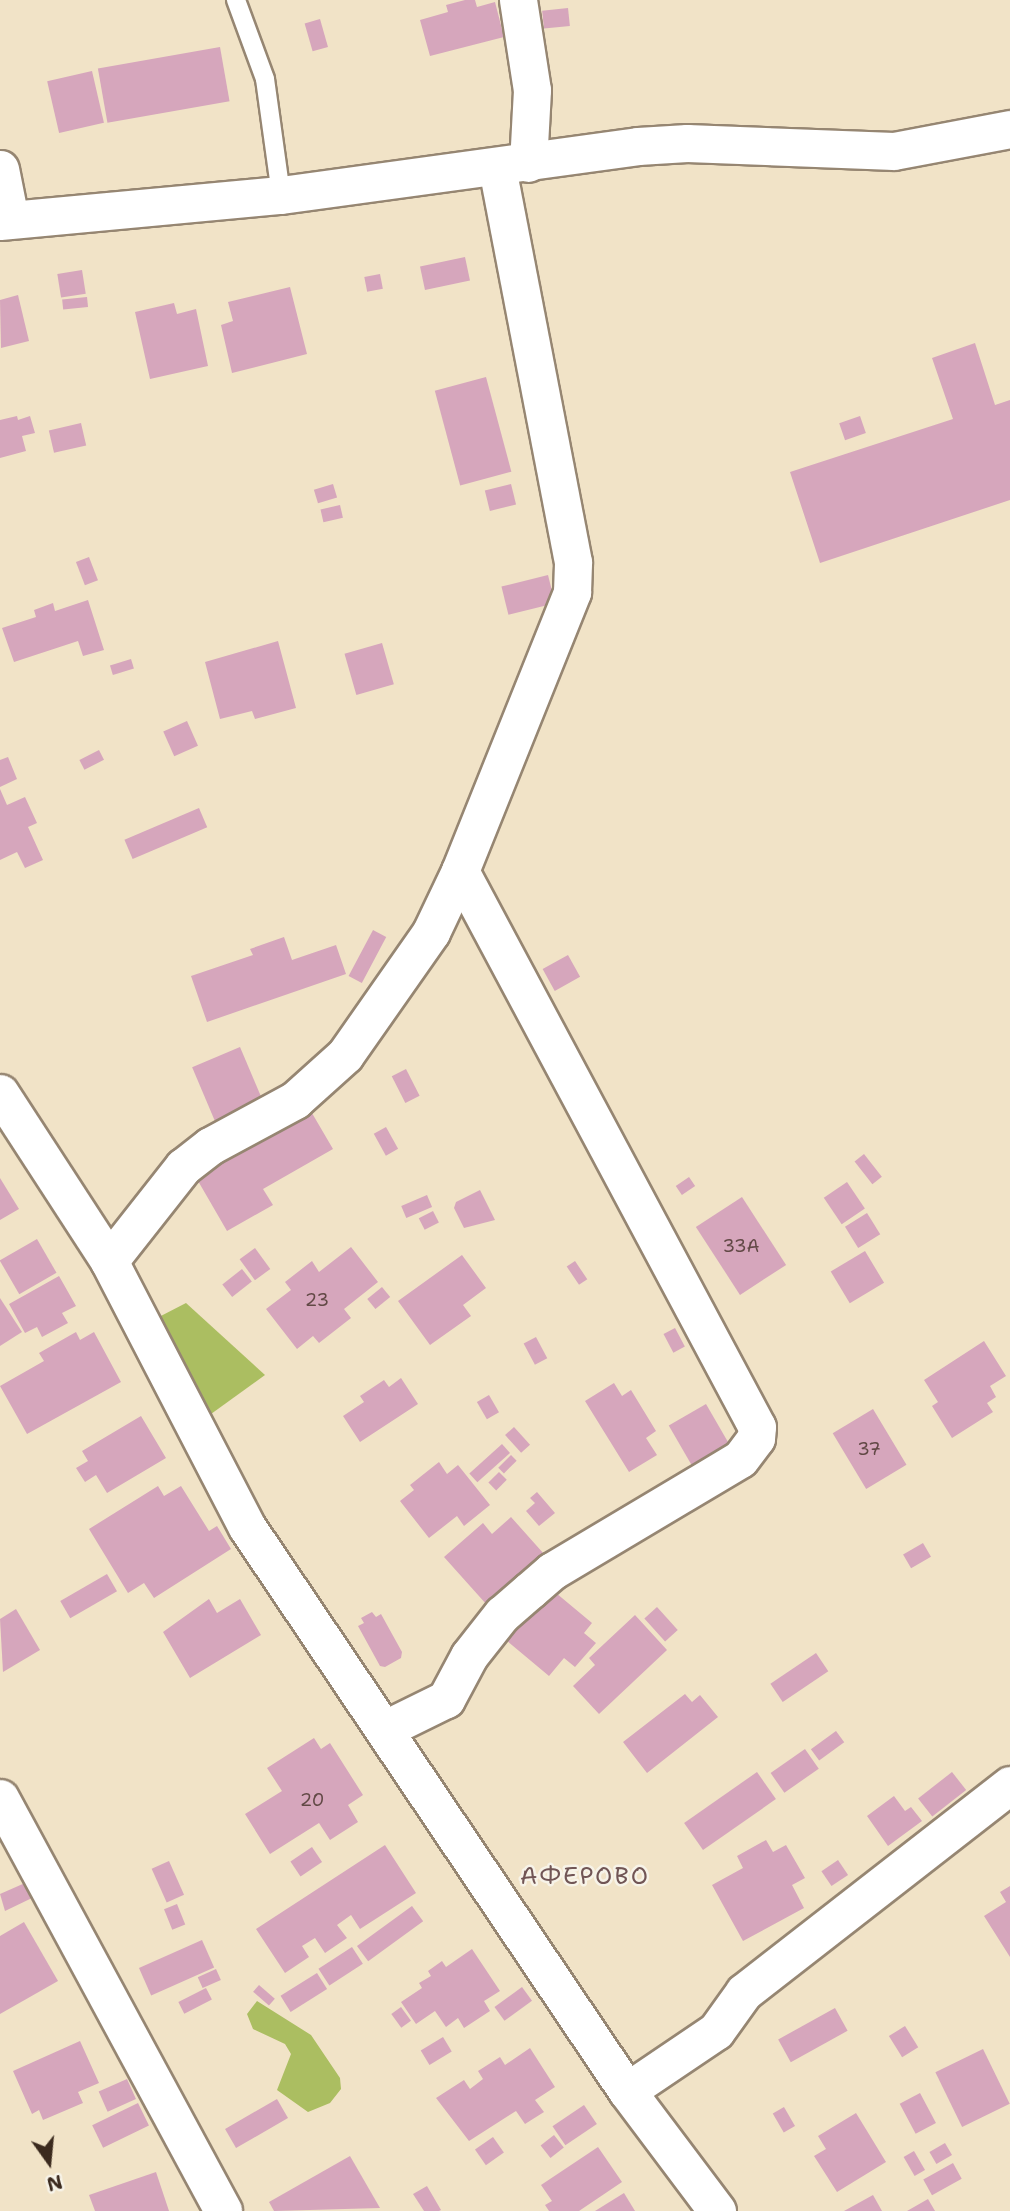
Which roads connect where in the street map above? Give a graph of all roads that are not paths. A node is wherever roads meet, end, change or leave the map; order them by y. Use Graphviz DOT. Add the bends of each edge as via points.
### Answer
graph roads {
  1 [pos="236,0"];
  2 [pos="518,0"];
  3 [pos="1010,129"];
  4 [pos="512,165"];
  5 [pos="0,169"];
  6 [pos="281,195"];
  7 [pos="5,220"];
  8 [pos="460,871"];
  9 [pos="0,1093"];
  10 [pos="109,1261"];
  11 [pos="385,1729"];
  12 [pos="1010,1785"];
  13 [pos="0,1797"];
  14 [pos="627,2091"];
  15 [pos="222,2211"];
  16 [pos="716,2211"];
  1 -- 6 [label="lane" via="265,79"];
  2 -- 4 [label="street" via="532,90"];
  3 -- 4 [label="street" via="894,151 687,144 638,146"];
  4 -- 6 [label="street"];
  4 -- 8 [label="street" via="573,562 572,592"];
  5 -- 7 [label="street"];
  6 -- 7 [label="street"];
  8 -- 10 [label="street" via="431,932 345,1055 295,1100 210,1146 183,1167"];
  8 -- 11 [label="street" via="757,1427 756,1438 740,1459 545,1577 502,1614 469,1657 446,1699"];
  9 -- 10 [label="street"];
  10 -- 11 [label="street" via="247,1527"];
  11 -- 14 [label="street"];
  12 -- 14 [label="street" via="744,1992 716,2031"];
  13 -- 15 [label="street"];
  14 -- 16 [label="street"];
}
